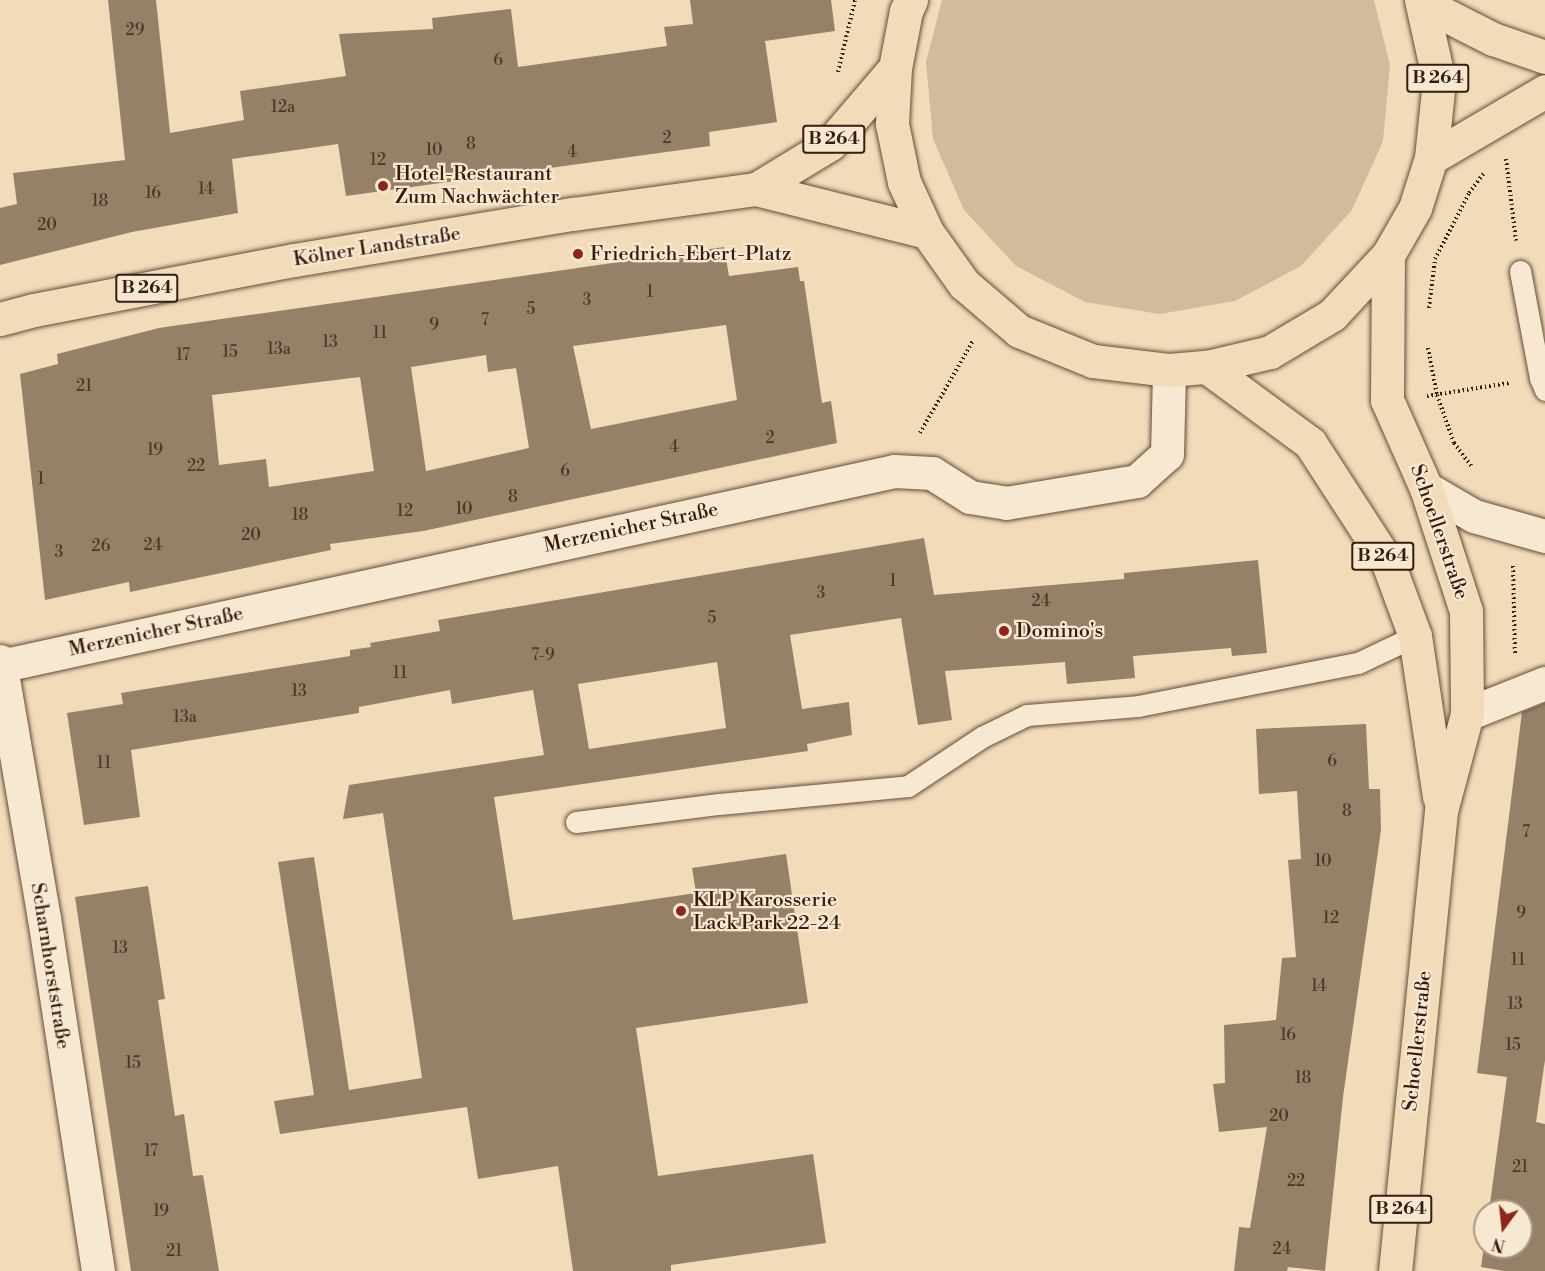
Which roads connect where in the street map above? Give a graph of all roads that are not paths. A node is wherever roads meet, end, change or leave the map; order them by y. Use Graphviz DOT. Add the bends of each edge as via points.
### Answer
graph roads {
  1 [pos="911,0"];
  2 [pos="1422,1"];
  3 [pos="1545,57"];
  4 [pos="895,68"];
  5 [pos="1545,91"];
  6 [pos="1431,158"];
  7 [pos="756,189"];
  8 [pos="927,232"];
  9 [pos="1388,255"];
  10 [pos="1520,271"];
  11 [pos="0,319"];
  12 [pos="1207,368"];
  13 [pos="1169,370"];
  14 [pos="1545,390"];
  15 [pos="1426,488"];
  16 [pos="1545,536"];
  17 [pos="1415,636"];
  18 [pos="0,664"];
  19 [pos="1531,688"];
  20 [pos="1467,714"];
  21 [pos="1441,811"];
  22 [pos="576,822"];
  23 [pos="98,1271"];
  24 [pos="1395,1271"];
  1 -- 4 [label="main road, B 264"];
  2 -- 3 [label="main road, B 264" via="1484,35"];
  2 -- 6 [label="main road, B 264" via="1438,81"];
  4 -- 7 [label="main road, Kölner Landstraße / B 264" via="830,144"];
  4 -- 8 [label="main road, B 264" via="892,124 904,182"];
  5 -- 6 [label="main road"];
  6 -- 9 [label="main road, B 264" via="1415,208"];
  7 -- 8 [label="main road, Kölner Landstraße / B 264"];
  7 -- 11 [label="main road, Kölner Landstraße / B 264" via="573,214 294,260"];
  8 -- 13 [label="main road, B 264" via="964,284 1019,331 1093,361"];
  9 -- 12 [label="main road, B 264" via="1332,315 1270,352"];
  9 -- 15 [label="main road, Schoellerstraße / B 264" via="1387,400"];
  10 -- 14 [label="lane"];
  12 -- 13 [label="main road, B 264"];
  12 -- 17 [label="main road, Schoellerstraße / B 264" via="1310,442 1388,563"];
  13 -- 18 [label="street, Merzenicher Straße" via="1167,454 1137,481 1006,502 970,497 932,473 887,473"];
  15 -- 16 [label="street" via="1474,516"];
  15 -- 20 [label="main road, Schoellerstraße / B 264" via="1466,611"];
  17 -- 21 [label="main road, Schoellerstraße / B 264"];
  17 -- 22 [label="lane" via="1358,663 1138,706 1027,716 982,737 908,786"];
  18 -- 23 [label="street, Scharnhorststraße"];
  19 -- 20 [label="street"];
  20 -- 21 [label="main road, Schoellerstraße / B 264"];
  21 -- 24 [label="main road, Schoellerstraße / B 264"];
}
